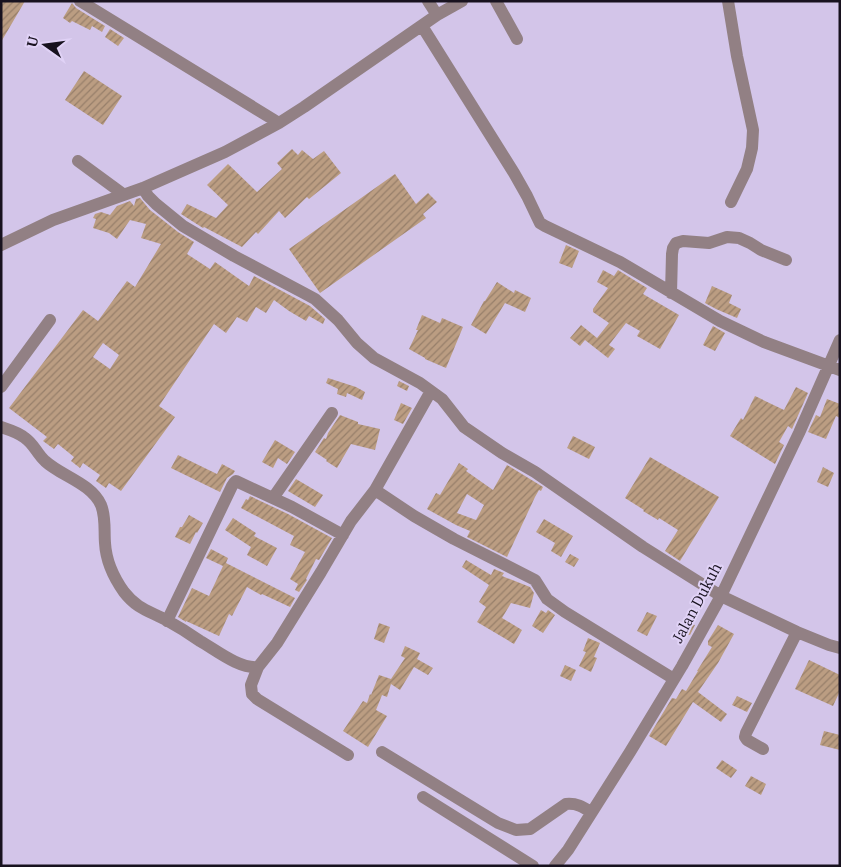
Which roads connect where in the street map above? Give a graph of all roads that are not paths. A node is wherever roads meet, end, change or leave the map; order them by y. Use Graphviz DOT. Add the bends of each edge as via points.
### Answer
graph roads {
  1 [pos="80,1"];
  2 [pos="428,1"];
  3 [pos="462,1"];
  4 [pos="496,1"];
  5 [pos="728,1"];
  6 [pos="437,15"];
  7 [pos="422,26"];
  8 [pos="516,40"];
  9 [pos="279,123"];
  10 [pos="78,161"];
  11 [pos="143,188"];
  12 [pos="123,194"];
  13 [pos="731,202"];
  14 [pos="1,245"];
  15 [pos="786,260"];
  16 [pos="671,293"];
  17 [pos="50,320"];
  18 [pos="840,340"];
  19 [pos="834,368"];
  20 [pos="1,387"];
  21 [pos="431,391"];
  22 [pos="332,413"];
  23 [pos="1,427"];
  24 [pos="375,490"];
  25 [pos="273,498"];
  26 [pos="343,535"];
  27 [pos="722,596"];
  28 [pos="167,621"];
  29 [pos="796,632"];
  30 [pos="840,648"];
  31 [pos="258,667"];
  32 [pos="674,679"];
  33 [pos="763,749"];
  34 [pos="382,752"];
  35 [pos="348,755"];
  36 [pos="423,797"];
  37 [pos="591,812"];
  38 [pos="533,866"];
  39 [pos="555,866"];
  1 -- 9 [label="street"];
  2 -- 6 [label="street"];
  3 -- 6 [label="street"];
  4 -- 8 [label="street"];
  5 -- 13 [label="street" via="753,130 747,169"];
  6 -- 7 [label="street"];
  7 -- 9 [label="street"];
  7 -- 16 [label="street" via="514,173 540,223 620,262"];
  9 -- 11 [label="street"];
  10 -- 12 [label="street"];
  11 -- 12 [label="street"];
  11 -- 21 [label="street" via="156,204 184,226 315,299 374,358"];
  12 -- 14 [label="street" via="53,220"];
  15 -- 16 [label="street" via="739,238 727,237 709,243 676,243 672,254"];
  16 -- 19 [label="street" via="740,331"];
  17 -- 20 [label="street"];
  18 -- 19 [label="street, Jalan Dukuh"];
  19 -- 27 [label="street, Jalan Dukuh" via="799,433"];
  21 -- 24 [label="street"];
  21 -- 27 [label="street" via="442,399 464,427 502,454 536,472 643,547"];
  22 -- 25 [label="street"];
  23 -- 28 [label="street" via="26,438 45,461 96,498 104,518 107,557 116,580 133,603"];
  24 -- 26 [label="street"];
  24 -- 32 [label="street" via="454,539 535,580 547,600"];
  25 -- 26 [label="street"];
  25 -- 28 [label="street" via="238,481 234,483"];
  26 -- 31 [label="street" via="277,643"];
  27 -- 29 [label="street"];
  27 -- 32 [label="street, Jalan Dukuh"];
  28 -- 31 [label="street" via="229,658"];
  29 -- 30 [label="street"];
  29 -- 33 [label="street" via="746,733 747,740"];
  31 -- 35 [label="street" via="251,685 252,694 257,699"];
  32 -- 37 [label="street, Jalan Dukuh"];
  34 -- 37 [label="street" via="498,823 516,830 530,829 566,804 573,803"];
  36 -- 38 [label="street"];
  37 -- 39 [label="street, Jalan Dukuh"];
}
